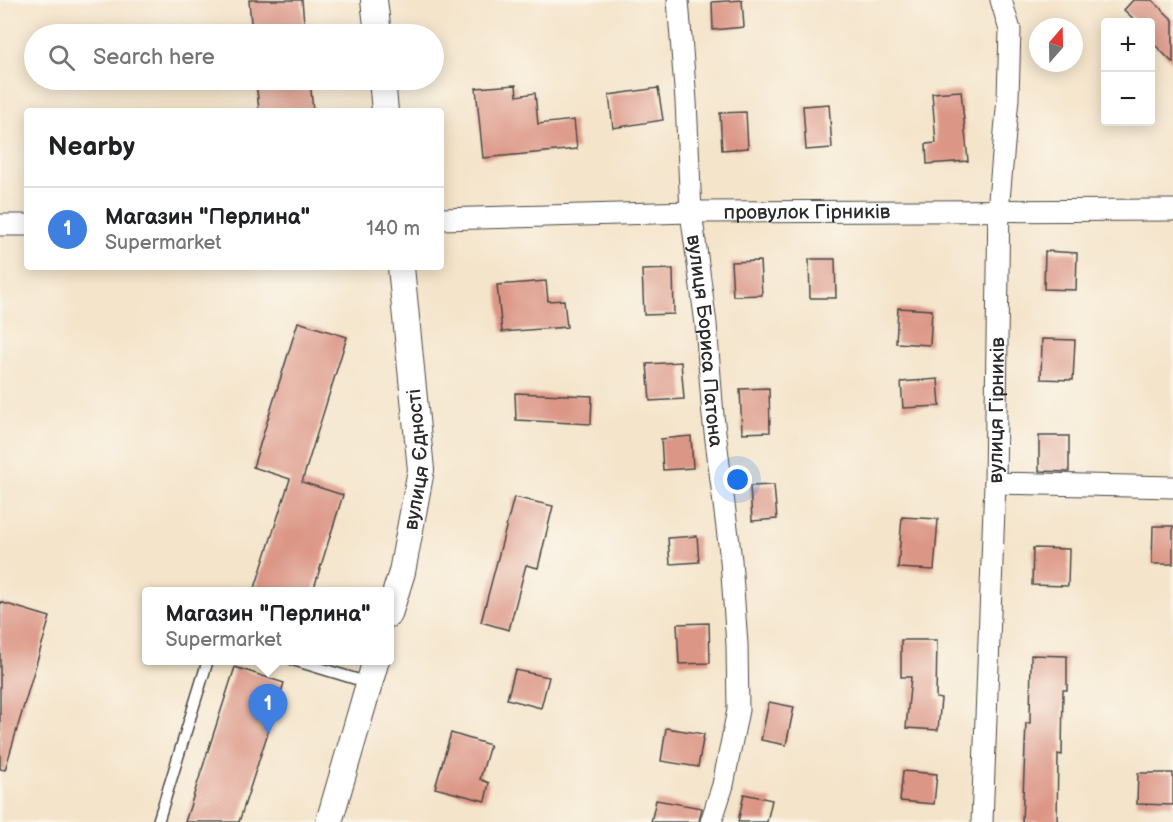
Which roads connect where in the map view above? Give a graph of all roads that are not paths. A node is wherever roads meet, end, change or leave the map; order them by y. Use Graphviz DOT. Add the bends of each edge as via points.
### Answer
graph roads {
  1 [pos="374,0"];
  2 [pos="678,0"];
  3 [pos="1000,0"];
  4 [pos="377,24"];
  5 [pos="383,90"];
  6 [pos="385,108"];
  7 [pos="1173,210"];
  8 [pos="691,212"];
  9 [pos="999,212"];
  10 [pos="444,219"];
  11 [pos="0,225"];
  12 [pos="24,225"];
  13 [pos="401,270"];
  14 [pos="995,483"];
  15 [pos="1173,487"];
  16 [pos="394,600"];
  17 [pos="206,665"];
  18 [pos="326,665"];
  19 [pos="373,672"];
  20 [pos="158,822"];
  21 [pos="329,822"];
  22 [pos="711,822"];
  23 [pos="982,822"];
  1 -- 4 [label="street"];
  2 -- 8 [label="street, вулиця Бориса Патона"];
  3 -- 9 [label="street, вулиця Гірників" via="1010,30"];
  5 -- 6 [label="street"];
  7 -- 9 [label="street, провулок Гірників"];
  8 -- 9 [label="street, провулок Гірників"];
  8 -- 10 [label="street, провулок Гірників"];
  8 -- 22 [label="street, вулиця Бориса Патона" via="706,324 737,645 738,710"];
  9 -- 14 [label="street, вулиця Гірників"];
  11 -- 12 [label="street"];
  13 -- 16 [label="street, вулиця Єдності" via="421,470"];
  14 -- 15 [label="street"];
  14 -- 23 [label="street, вулиця Гірників"];
  17 -- 20 [label="lane"];
  18 -- 19 [label="lane"];
  19 -- 21 [label="street"];
}
